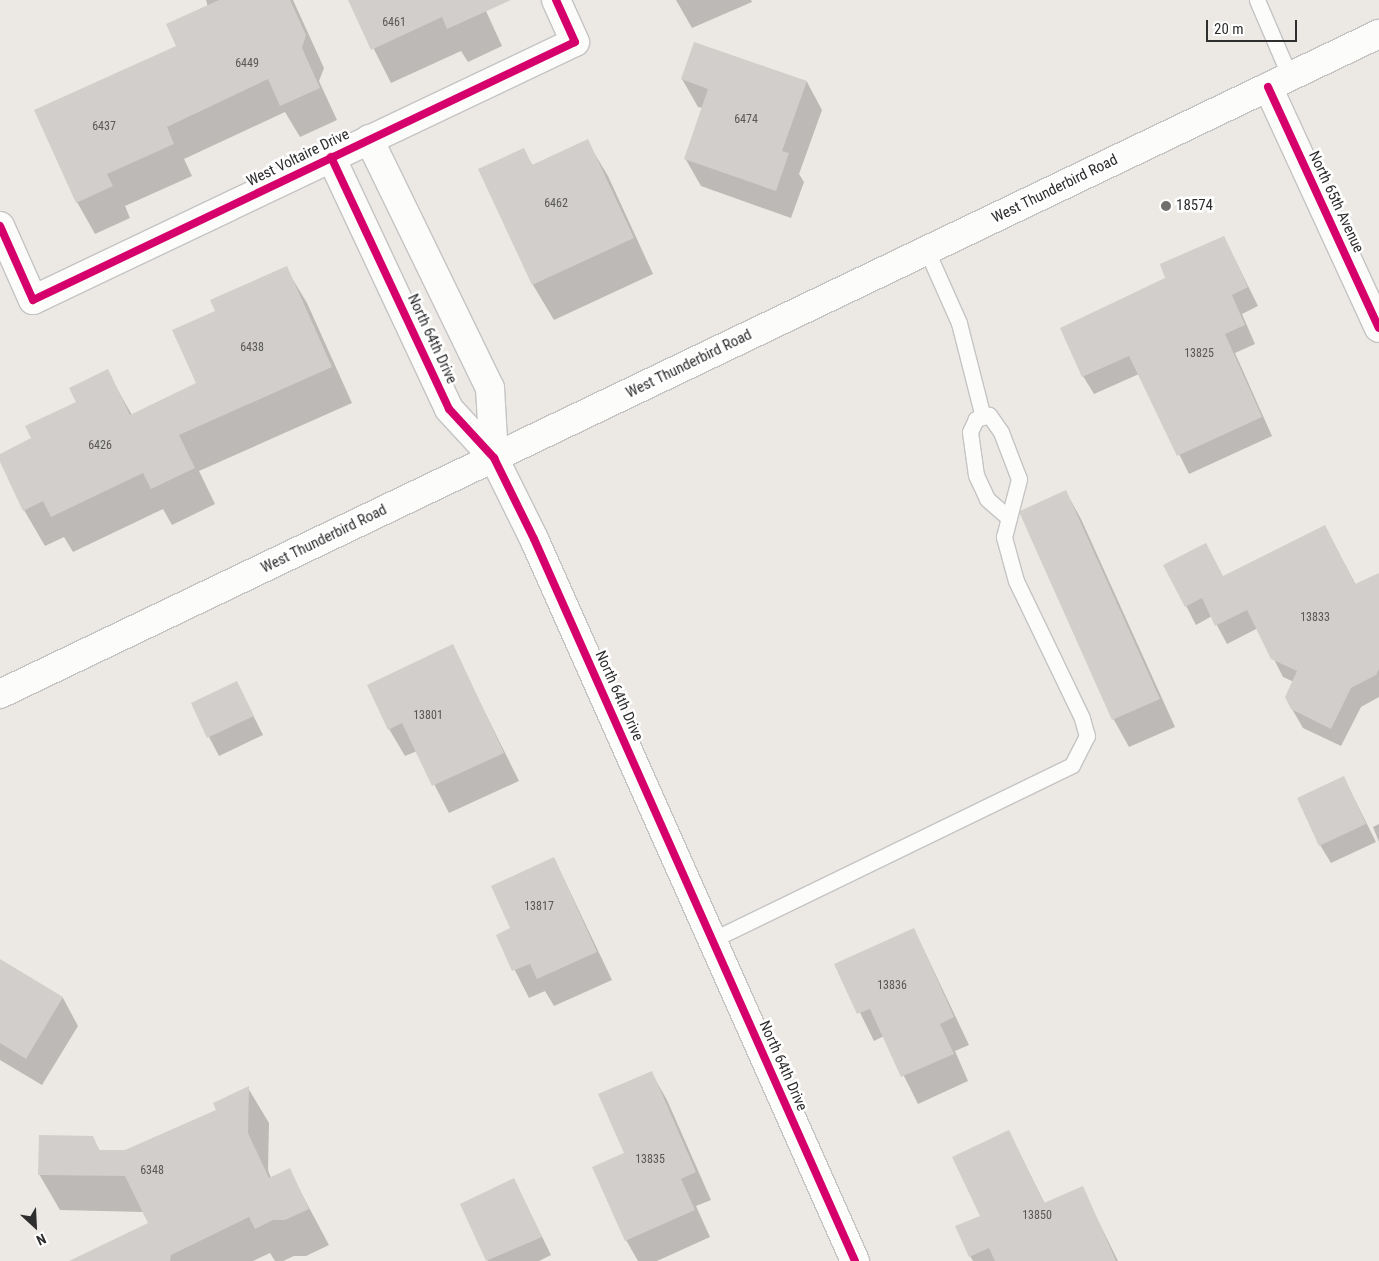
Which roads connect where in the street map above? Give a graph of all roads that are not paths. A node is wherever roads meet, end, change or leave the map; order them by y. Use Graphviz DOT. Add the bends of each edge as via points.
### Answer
graph roads {
  1 [pos="556,0"];
  2 [pos="1257,0"];
  3 [pos="1379,34"];
  4 [pos="1279,82"];
  5 [pos="369,139"];
  6 [pos="332,157"];
  7 [pos="0,226"];
  8 [pos="927,250"];
  9 [pos="431,268"];
  10 [pos="392,286"];
  11 [pos="1379,328"];
  12 [pos="982,417"];
  13 [pos="494,458"];
  14 [pos="1009,518"];
  15 [pos="0,694"];
  16 [pos="712,940"];
  17 [pos="856,1261"];
  1 -- 5 [label="street, West Voltaire Drive" via="575,42"];
  2 -- 4 [label="lane"];
  3 -- 4 [label="street, West Thunderbird Road"];
  4 -- 8 [label="street, West Thunderbird Road"];
  4 -- 11 [label="street, North 65th Avenue"];
  5 -- 6 [label="street, West Voltaire Drive"];
  5 -- 9 [label="street, North 64th Drive"];
  6 -- 7 [label="street, West Voltaire Drive" via="33,300"];
  6 -- 10 [label="street, North 64th Drive"];
  8 -- 12 [label="lane" via="959,323"];
  8 -- 13 [label="street, West Thunderbird Road"];
  9 -- 10 [label="street, North 64th Drive"];
  9 -- 13 [label="street, North 64th Drive" via="490,388"];
  10 -- 13 [label="street, North 64th Drive" via="449,409"];
  12 -- 14 [label="lane" via="989,415 1001,432 1019,479"];
  12 -- 14 [label="lane" via="976,419 970,432 976,475 987,499"];
  13 -- 15 [label="street, West Thunderbird Road"];
  13 -- 16 [label="street, North 64th Drive" via="534,539"];
  14 -- 16 [label="lane" via="1004,537 1016,581 1082,718 1087,736 1072,765"];
  16 -- 17 [label="street, North 64th Drive"];
}
